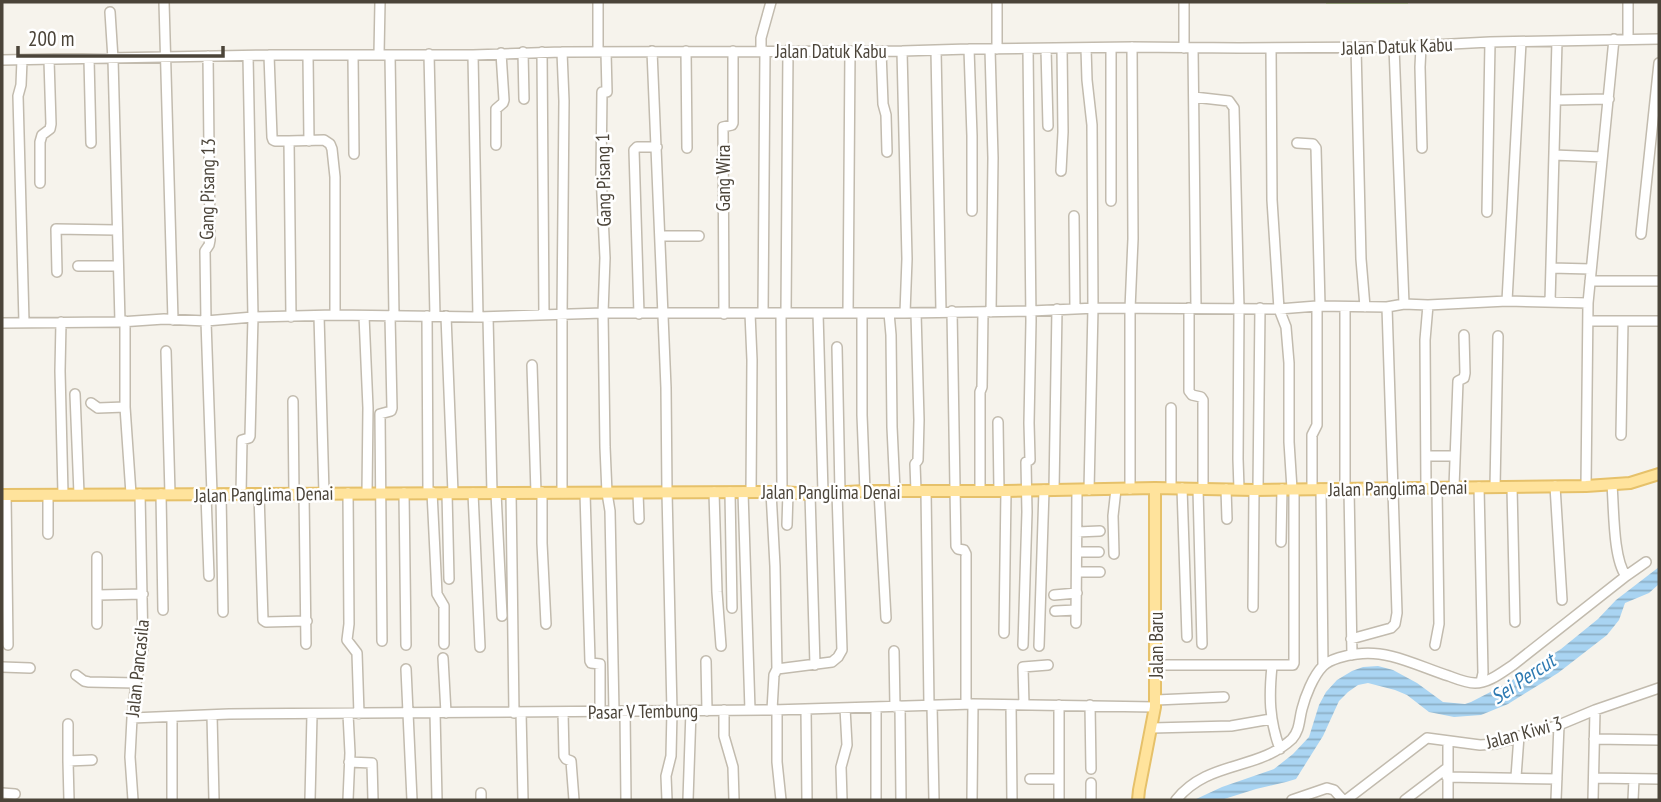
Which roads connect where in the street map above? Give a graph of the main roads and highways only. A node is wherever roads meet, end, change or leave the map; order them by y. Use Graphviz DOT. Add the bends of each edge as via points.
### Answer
graph roads {
  1 [pos="1659,474"];
  2 [pos="1154,488"];
  3 [pos="4,495"];
  4 [pos="1139,800"];
  1 -- 2 [label="main road, Jalan Panglima Denai" via="1633,482 1586,486"];
  2 -- 3 [label="main road, Jalan Panglima Denai" via="810,494"];
  2 -- 4 [label="main road, Jalan Baru" via="1155,704"];
}
